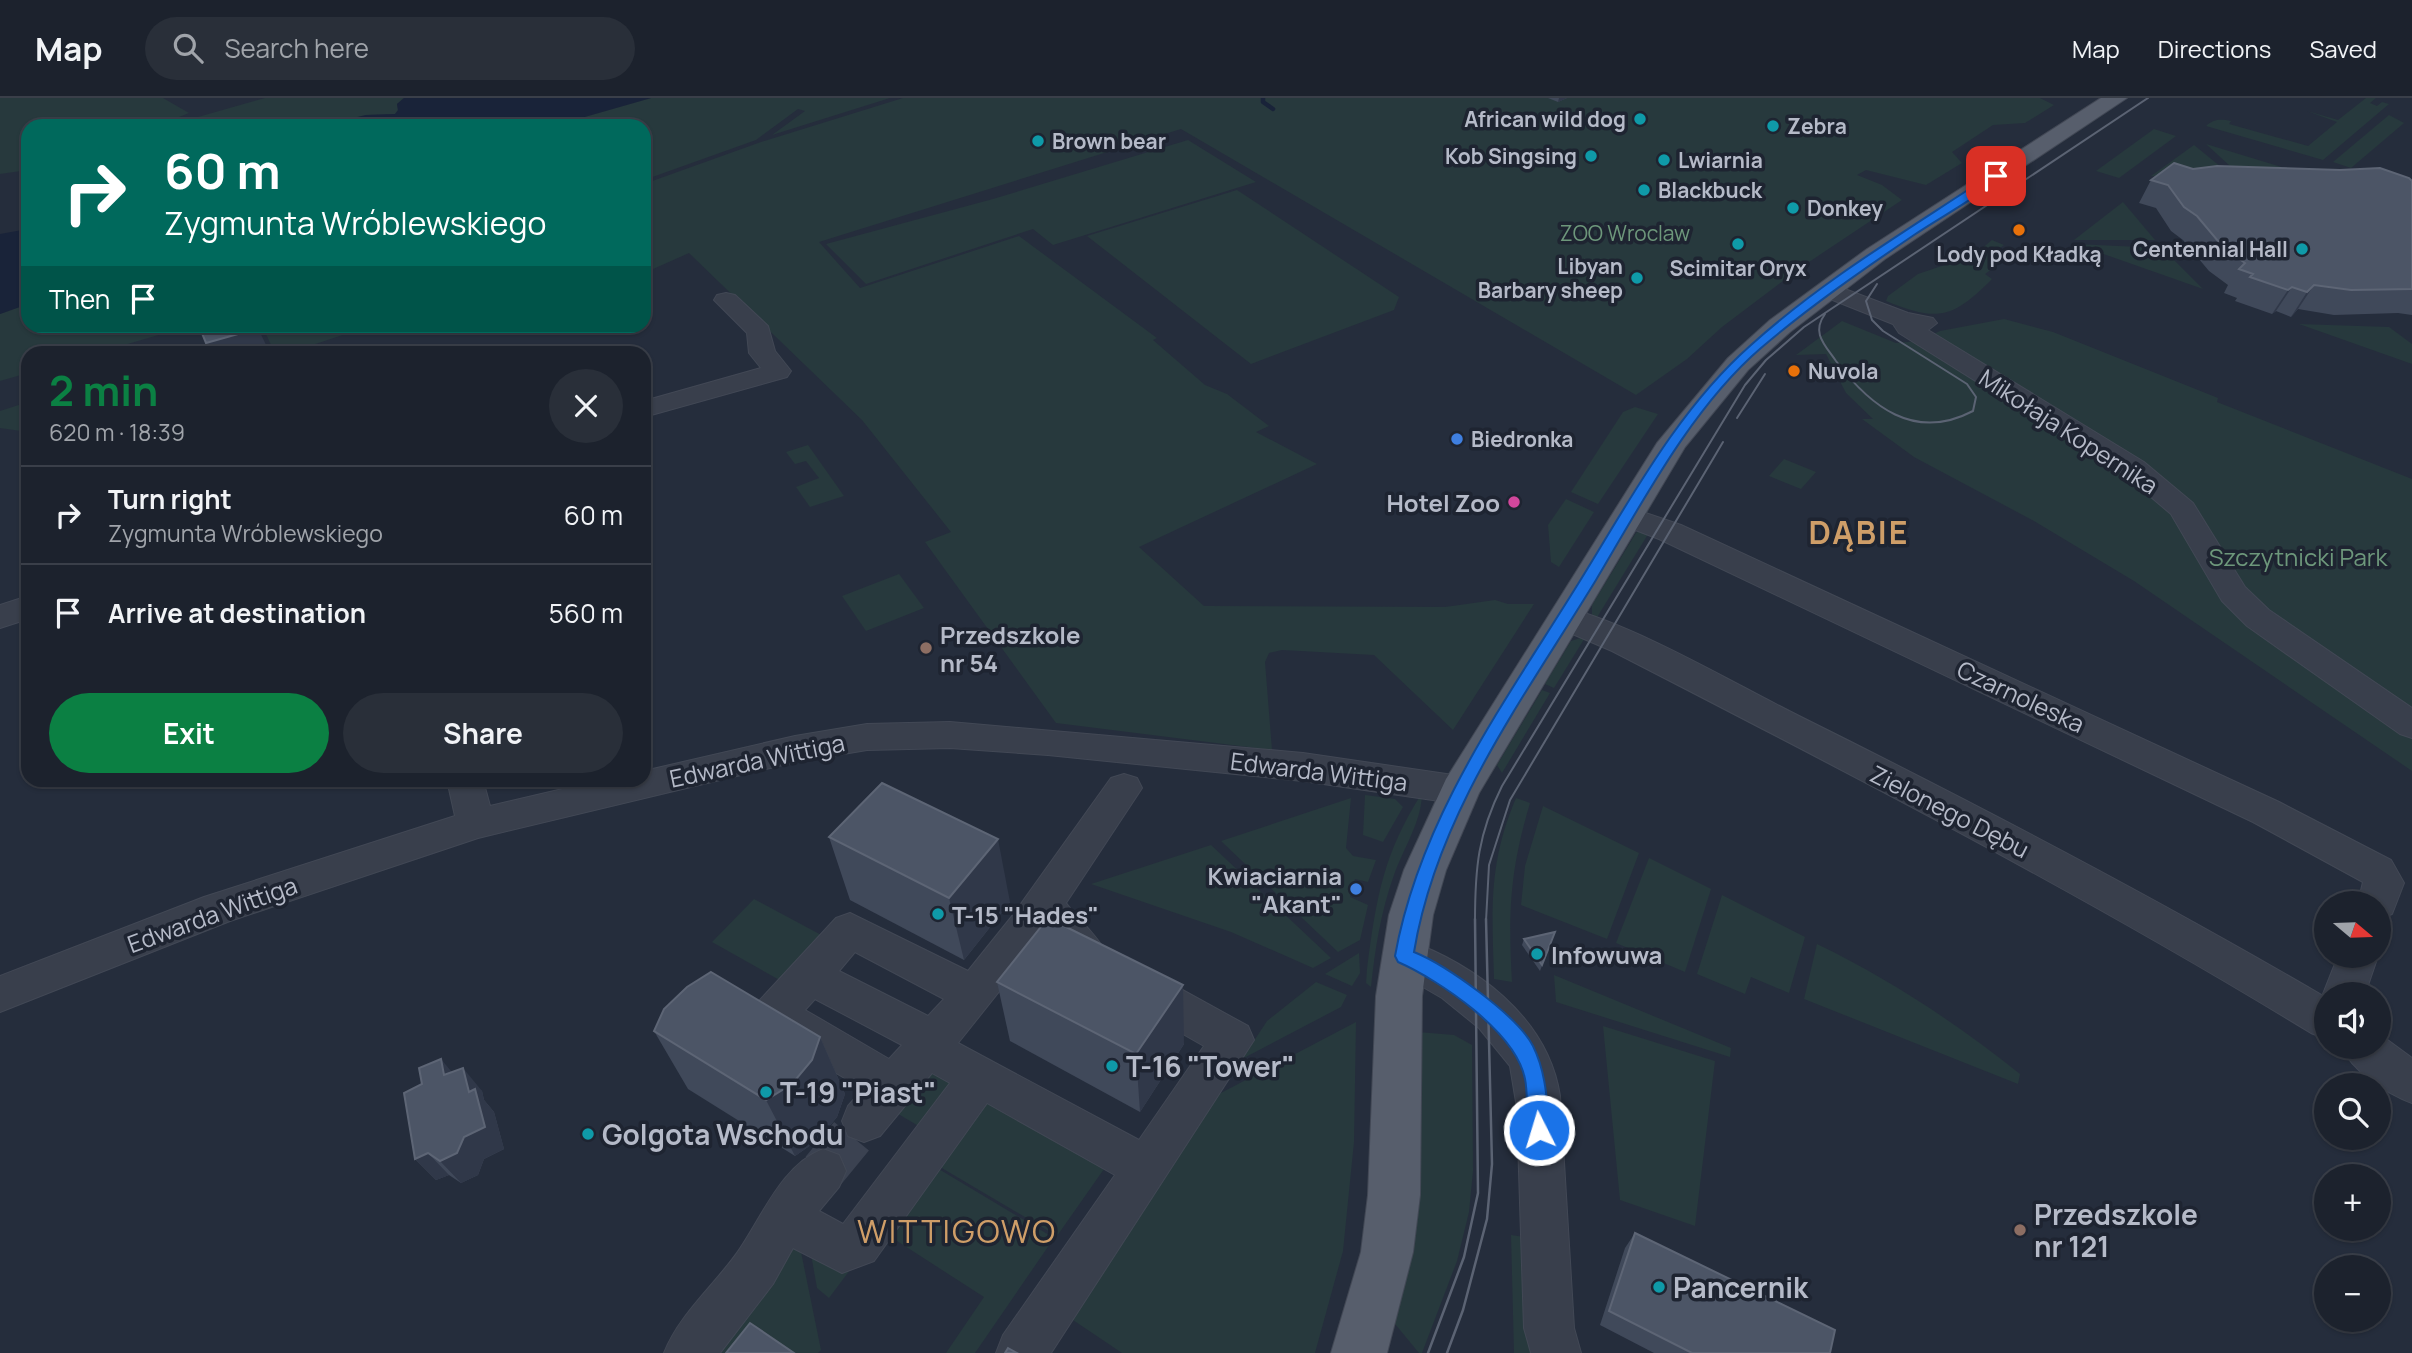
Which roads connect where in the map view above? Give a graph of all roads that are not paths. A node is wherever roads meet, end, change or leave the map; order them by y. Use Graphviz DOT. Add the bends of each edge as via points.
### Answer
graph roads {
  1 [pos="2116,98"];
  2 [pos="1829,290"];
  3 [pos="726,300"];
  4 [pos="651,406"];
  5 [pos="1628,516"];
  6 [pos="21,610"];
  7 [pos="0,617"];
  8 [pos="1565,618"];
  9 [pos="2412,725"];
  10 [pos="651,783"];
  11 [pos="467,787"];
  12 [pos="633,787"];
  13 [pos="1124,788"];
  14 [pos="1460,790"];
  15 [pos="476,824"];
  16 [pos="2382,891"];
  17 [pos="1043,904"];
  18 [pos="1404,956"];
  19 [pos="810,976"];
  20 [pos="0,994"];
  21 [pos="974,994"];
  22 [pos="2314,1013"];
  23 [pos="932,1045"];
  24 [pos="2380,1059"];
  25 [pos="980,1077"];
  26 [pos="2412,1083"];
  27 [pos="893,1084"];
  28 [pos="864,1121"];
  29 [pos="1146,1168"];
  30 [pos="823,1171"];
  31 [pos="784,1219"];
  32 [pos="689,1353"];
  33 [pos="1021,1353"];
  34 [pos="1359,1353"];
  35 [pos="1556,1353"];
  1 -- 2 [label="main road" via="1886,247"];
  2 -- 5 [label="main road" via="1771,333 1731,372 1672,443"];
  2 -- 9 [label="street, Mikołaja Kopernika" via="1921,328 2155,484 2183,509 2227,584 2253,613"];
  3 -- 4 [label="street" via="759,331 762,353 778,371"];
  5 -- 8 [label="main road"];
  5 -- 16 [label="street, Czarnoleska" via="2055,712 2346,853 2377,871 2385,883"];
  6 -- 7 [label="street"];
  8 -- 14 [label="main road"];
  8 -- 22 [label="street, Zielonego Dębu" via="1648,655 2103,891"];
  10 -- 14 [label="street, Edwarda Wittiga" via="795,749 907,735 1035,741 1265,763"];
  11 -- 15 [label="street"];
  12 -- 15 [label="street, Edwarda Wittiga"];
  13 -- 17 [label="street"];
  14 -- 18 [label="main road" via="1425,870"];
  15 -- 20 [label="street, Edwarda Wittiga" via="218,909"];
  17 -- 21 [label="street"];
  17 -- 29 [label="street" via="1080,951 1233,1040"];
  18 -- 34 [label="main road" via="1397,1016 1394,1195 1384,1264"];
  18 -- 35 [label="street" via="1428,966 1502,1023 1531,1062 1549,1328"];
  19 -- 21 [label="street" via="850,930"];
  19 -- 23 [label="street"];
  19 -- 27 [label="street" via="774,1014"];
  21 -- 23 [label="street"];
  23 -- 25 [label="street"];
  23 -- 27 [label="street"];
  24 -- 26 [label="street"];
  25 -- 29 [label="street"];
  25 -- 31 [label="street" via="857,1244 842,1249"];
  27 -- 28 [label="street"];
  29 -- 33 [label="street"];
  30 -- 31 [label="street"];
  31 -- 32 [label="street" via="755,1267"];
}
